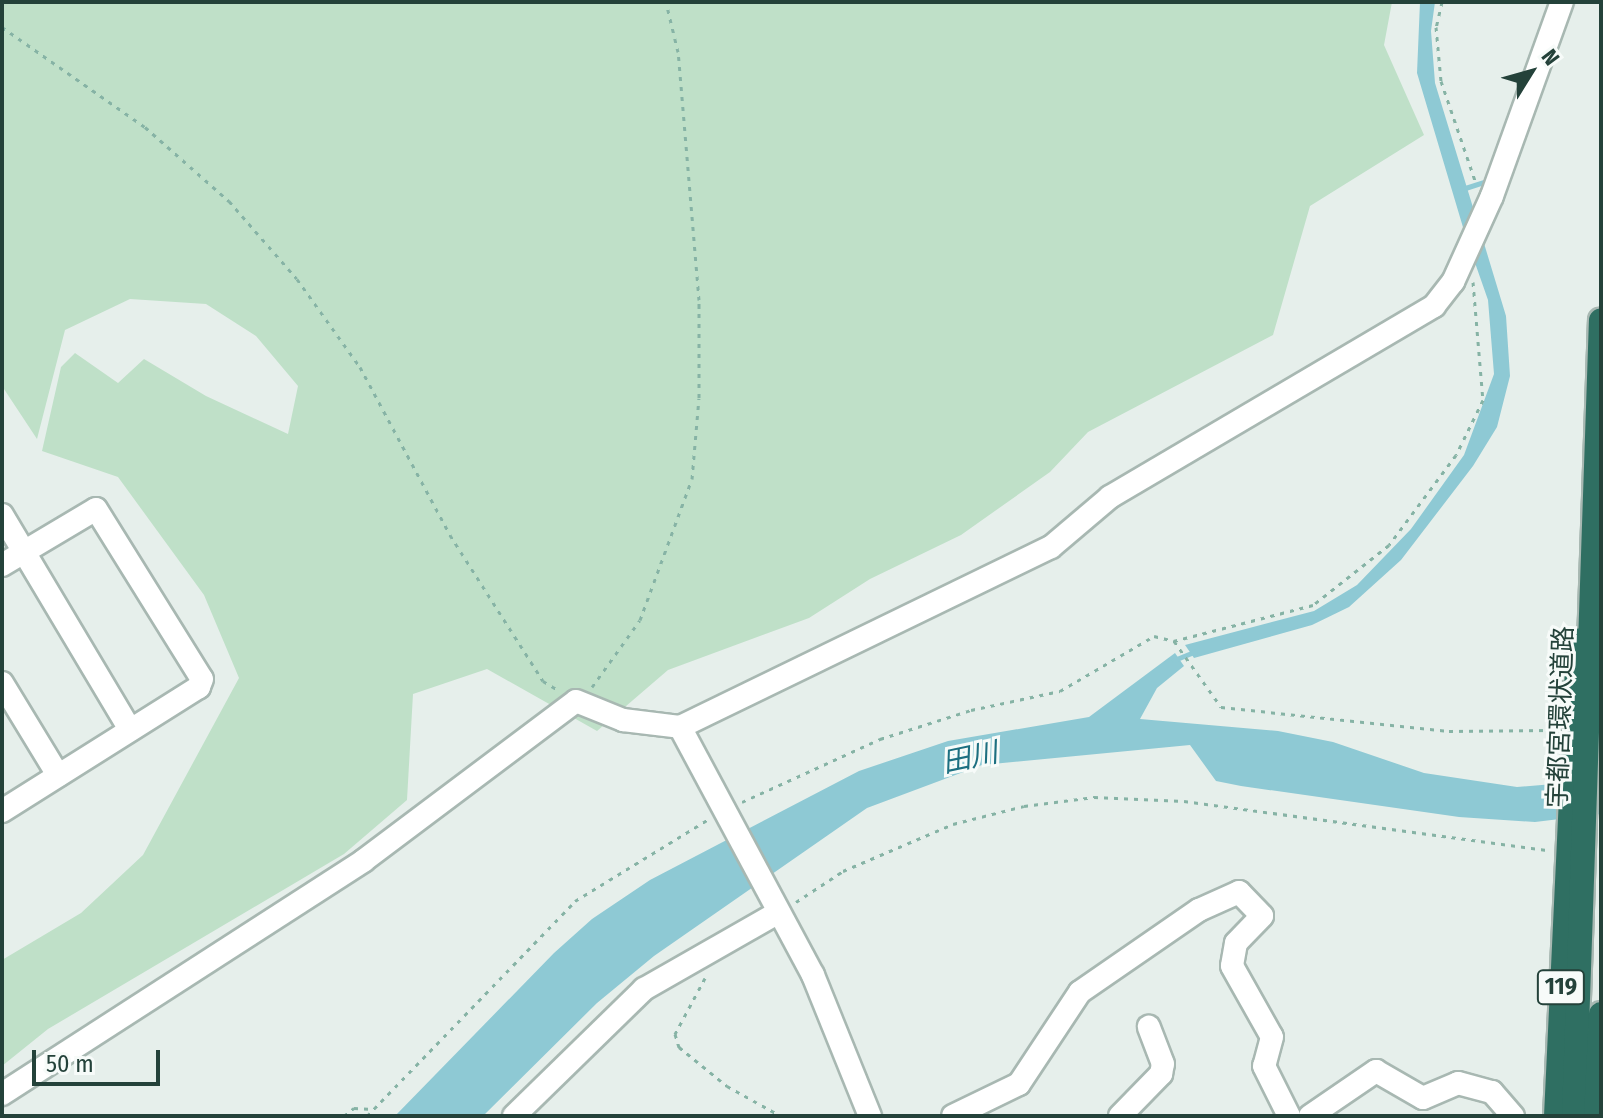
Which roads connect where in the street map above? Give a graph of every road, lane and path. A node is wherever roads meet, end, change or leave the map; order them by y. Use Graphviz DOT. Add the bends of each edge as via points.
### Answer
graph roads {
  1 [pos="666,2"];
  2 [pos="1442,2"];
  3 [pos="1562,2"];
  4 [pos="2,27"];
  5 [pos="1487,206"];
  6 [pos="1461,265"];
  7 [pos="1601,320"];
  8 [pos="2,515"];
  9 [pos="24,552"];
  10 [pos="2,565"];
  11 [pos="2,683"];
  12 [pos="576,701"];
  13 [pos="680,727"];
  14 [pos="130,730"];
  15 [pos="1580,730"];
  16 [pos="58,775"];
  17 [pos="2,811"];
  18 [pos="1574,857"];
  19 [pos="778,909"];
  20 [pos="725,940"];
  21 [pos="1601,1014"];
  22 [pos="1149,1027"];
  23 [pos="2,1094"];
  24 [pos="373,1109"];
  25 [pos="344,1116"];
  26 [pos="514,1116"];
  27 [pos="781,1116"];
  28 [pos="870,1116"];
  29 [pos="953,1116"];
  30 [pos="1120,1116"];
  31 [pos="1289,1116"];
  32 [pos="1310,1116"];
  33 [pos="1513,1116"];
  34 [pos="1556,1116"];
  35 [pos="1574,1116"];
  36 [pos="1596,1116"];
  1 -- 12 [label="path" via="682,80 699,300 692,479 640,620"];
  2 -- 5 [label="path" via="1436,27 1441,81"];
  3 -- 5 [label="street"];
  4 -- 12 [label="path" via="145,127 229,201 297,279 360,367 450,535 543,681"];
  5 -- 6 [label="street"];
  6 -- 13 [label="street" via="1434,306 1110,497 1051,547"];
  6 -- 15 [label="path" via="1476,286 1483,400 1456,455 1411,518 1373,561 1313,605 1174,641 1221,707 1449,731"];
  7 -- 15 [label="highway, 119"];
  8 -- 9 [label="street"];
  9 -- 10 [label="street"];
  9 -- 14 [label="street"];
  9 -- 14 [label="street" via="96,509 202,679 199,687"];
  11 -- 16 [label="street"];
  12 -- 13 [label="street" via="623,720"];
  12 -- 23 [label="street" via="363,861"];
  13 -- 19 [label="street"];
  14 -- 16 [label="street"];
  15 -- 18 [label="highway, 宇都宮環状道路 / 119"];
  16 -- 17 [label="street"];
  18 -- 19 [label="path" via="1215,805 1094,797 1024,806 953,824 843,871"];
  18 -- 34 [label="highway, 119"];
  18 -- 35 [label="highway, 宇都宮環状道路 / 119"];
  19 -- 20 [label="street"];
  19 -- 28 [label="street" via="850,1056"];
  20 -- 26 [label="street" via="644,989"];
  20 -- 27 [label="path" via="675,1034 679,1047 727,1086"];
  21 -- 36 [label="highway, 119"];
  22 -- 30 [label="street" via="1163,1064 1161,1074"];
  24 -- 25 [label="path" via="354,1108"];
  29 -- 31 [label="street" via="1019,1084 1080,992 1199,910 1239,892 1262,916 1236,943 1232,966 1272,1037 1264,1066"];
  32 -- 33 [label="street" via="1376,1071 1423,1098 1458,1083 1492,1092"];
}
